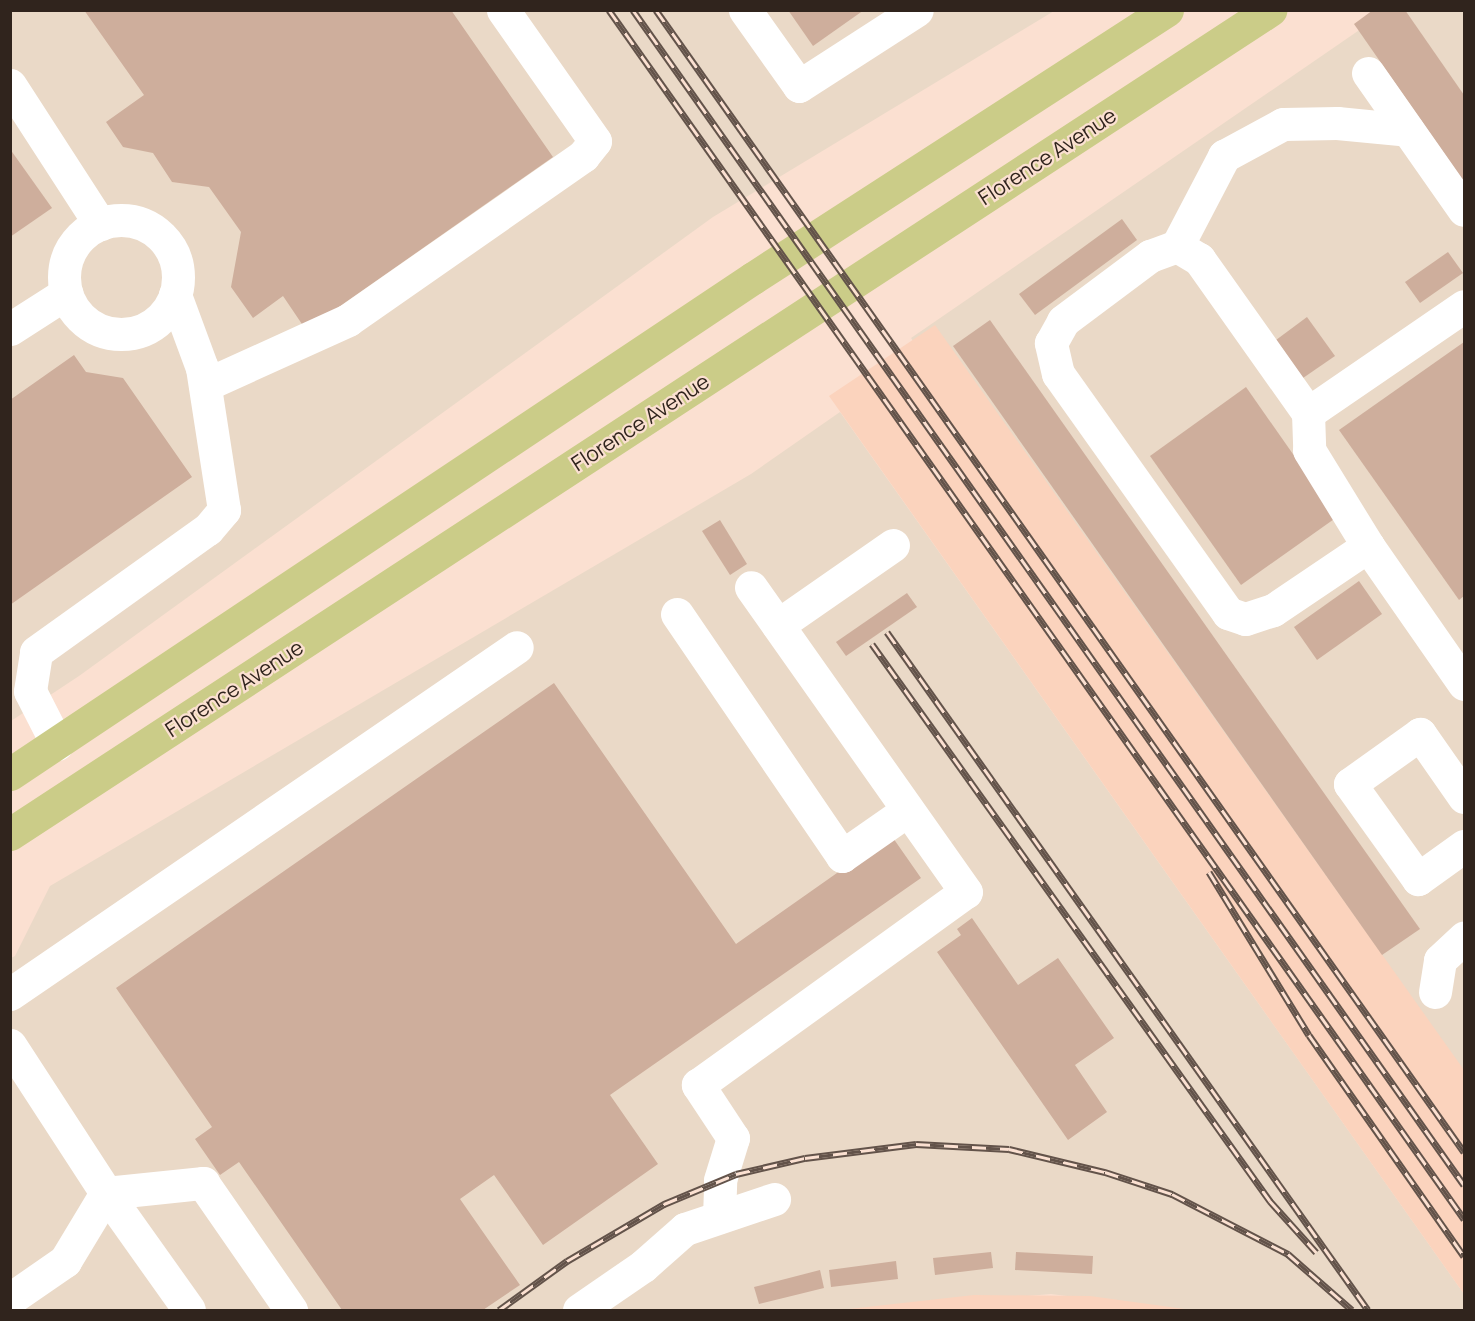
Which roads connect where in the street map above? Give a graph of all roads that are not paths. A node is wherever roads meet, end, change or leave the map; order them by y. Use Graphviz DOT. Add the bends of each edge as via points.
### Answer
graph roads {
  1 [pos="503,10"];
  2 [pos="745,10"];
  3 [pos="917,10"];
  4 [pos="1167,10"];
  5 [pos="1270,10"];
  6 [pos="1368,73"];
  7 [pos="10,85"];
  8 [pos="1408,130"];
  9 [pos="1464,210"];
  10 [pos="100,224"];
  11 [pos="1177,246"];
  12 [pos="66,293"];
  13 [pos="175,295"];
  14 [pos="1464,306"];
  15 [pos="10,329"];
  16 [pos="205,385"];
  17 [pos="1308,413"];
  18 [pos="893,545"];
  19 [pos="1368,546"];
  20 [pos="751,587"];
  21 [pos="677,614"];
  22 [pos="778,625"];
  23 [pos="517,646"];
  24 [pos="23,651"];
  25 [pos="1460,668"];
  26 [pos="57,744"];
  27 [pos="10,774"];
  28 [pos="1464,797"];
  29 [pos="908,810"];
  30 [pos="10,834"];
  31 [pos="1464,846"];
  32 [pos="1464,938"];
  33 [pos="1435,992"];
  34 [pos="10,994"];
  35 [pos="10,1045"];
  36 [pos="106,1192"];
  37 [pos="774,1199"];
  38 [pos="720,1217"];
  39 [pos="10,1299"];
  40 [pos="189,1311"];
  41 [pos="291,1311"];
  42 [pos="579,1311"];
  1 -- 16 [label="street" via="595,141 583,156 348,320"];
  2 -- 3 [label="street" via="799,86"];
  4 -- 26 [label="main road" via="753,278"];
  5 -- 30 [label="main road, Florence Avenue"];
  6 -- 8 [label="street"];
  7 -- 10 [label="street"];
  8 -- 9 [label="street"];
  8 -- 11 [label="street" via="1337,123 1283,124 1224,156"];
  10 -- 12 [label="street" via="77,240 67,256"];
  10 -- 13 [label="street" via="127,220 145,225 160,236 172,250 177,268"];
  11 -- 17 [label="street" via="1199,259"];
  11 -- 19 [label="street" via="1150,256 1063,321 1052,344 1058,374 1228,613 1245,619 1273,610"];
  12 -- 13 [label="street" via="87,324 105,333 124,334 143,330 159,320"];
  12 -- 15 [label="street"];
  13 -- 16 [label="street"];
  14 -- 17 [label="street"];
  16 -- 24 [label="street" via="224,510 208,529"];
  17 -- 19 [label="street" via="1309,450"];
  18 -- 22 [label="street"];
  19 -- 25 [label="street"];
  20 -- 22 [label="street"];
  21 -- 29 [label="street" via="842,856"];
  22 -- 29 [label="street"];
  23 -- 34 [label="street"];
  24 -- 26 [label="street" via="30,691"];
  26 -- 27 [label="main road"];
  28 -- 31 [label="street" via="1420,734 1350,784 1418,879"];
  29 -- 38 [label="street" via="966,892 698,1085 733,1138 720,1180"];
  32 -- 33 [label="street" via="1440,960"];
  35 -- 36 [label="street"];
  36 -- 39 [label="street" via="65,1261"];
  36 -- 40 [label="street"];
  36 -- 41 [label="street" via="203,1183"];
  37 -- 38 [label="street"];
  38 -- 42 [label="street" via="685,1229 643,1266"];
}
